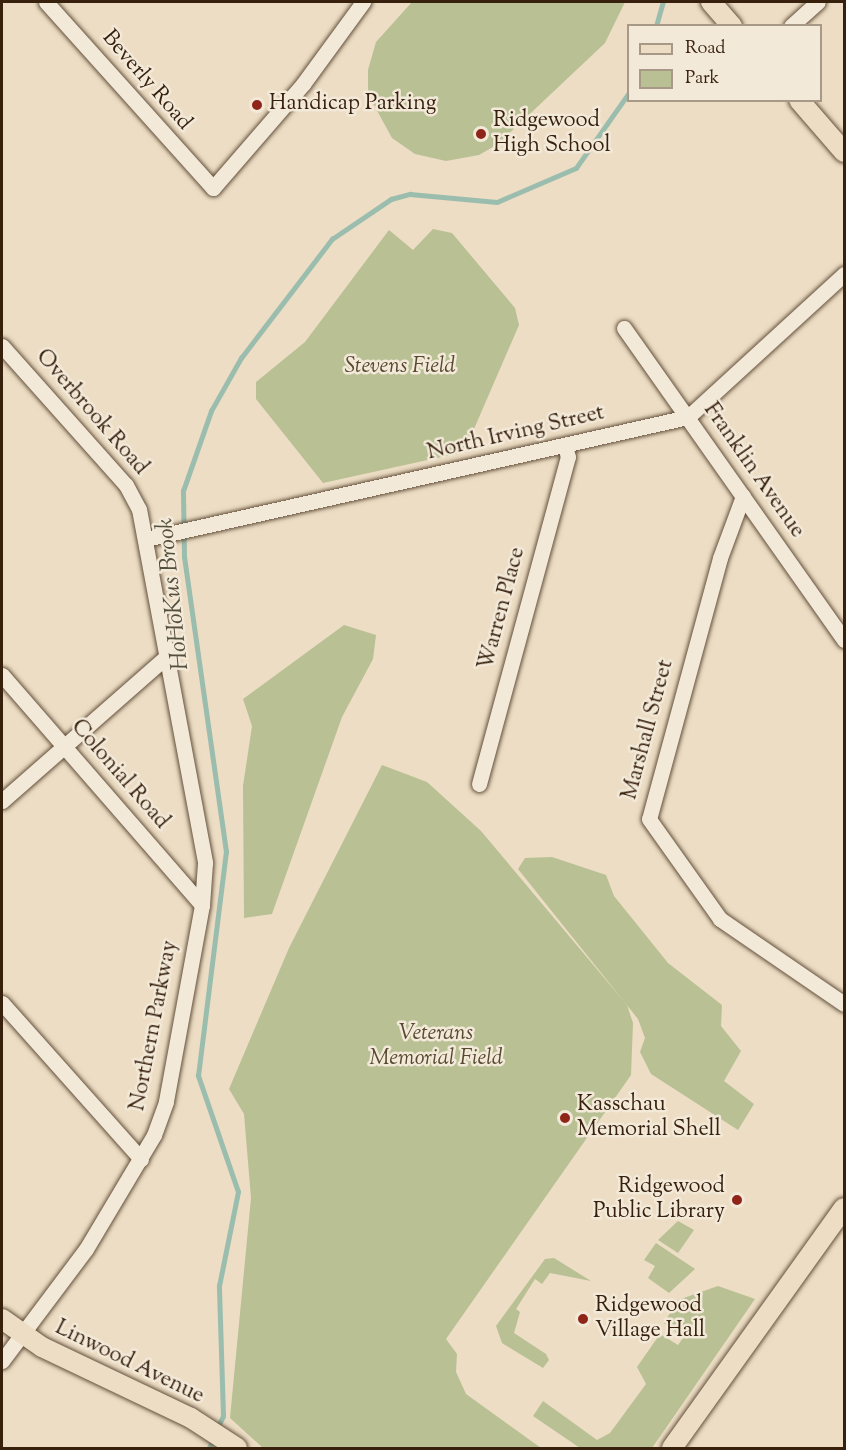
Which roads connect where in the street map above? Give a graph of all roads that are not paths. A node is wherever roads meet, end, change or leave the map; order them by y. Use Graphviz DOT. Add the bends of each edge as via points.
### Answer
graph roads {
  1 [pos="46,2"];
  2 [pos="363,2"];
  3 [pos="711,2"];
  4 [pos="818,2"];
  5 [pos="730,24"];
  6 [pos="793,24"];
  7 [pos="801,102"];
  8 [pos="844,152"];
  9 [pos="844,274"];
  10 [pos="624,328"];
  11 [pos="2,346"];
  12 [pos="688,417"];
  13 [pos="566,446"];
  14 [pos="743,496"];
  15 [pos="146,539"];
  16 [pos="844,640"];
  17 [pos="168,655"];
  18 [pos="2,675"];
  19 [pos="65,746"];
  20 [pos="479,784"];
  21 [pos="2,801"];
  22 [pos="202,905"];
  23 [pos="2,1003"];
  24 [pos="844,1004"];
  25 [pos="141,1159"];
  26 [pos="844,1208"];
  27 [pos="2,1319"];
  28 [pos="23,1336"];
  29 [pos="2,1361"];
  30 [pos="230,1443"];
  31 [pos="672,1449"];
  1 -- 2 [label="street, Beverly Road" via="213,188 313,71"];
  3 -- 5 [label="main road"];
  4 -- 6 [label="street"];
  7 -- 8 [label="main road"];
  9 -- 12 [label="street, North Irving Street"];
  10 -- 12 [label="street, Franklin Avenue"];
  11 -- 15 [label="street, Overbrook Road" via="126,485"];
  12 -- 13 [label="street, North Irving Street"];
  12 -- 14 [label="street, Franklin Avenue"];
  13 -- 15 [label="street, North Irving Street" via="202,530"];
  13 -- 20 [label="street, Warren Place" via="568,457"];
  14 -- 16 [label="street, Franklin Avenue"];
  14 -- 24 [label="street, Marshall Street" via="720,558 649,819 720,919"];
  15 -- 17 [label="street, Overbrook Road"];
  17 -- 19 [label="street"];
  17 -- 22 [label="street, Northern Parkway" via="204,840"];
  18 -- 19 [label="street, Colonial Road"];
  19 -- 21 [label="street"];
  19 -- 22 [label="street, Colonial Road"];
  22 -- 25 [label="street, Northern Parkway" via="166,1102"];
  23 -- 25 [label="street"];
  25 -- 28 [label="street, Northern Parkway"];
  26 -- 31 [label="main road"];
  27 -- 28 [label="main road, Linwood Avenue"];
  28 -- 29 [label="street, Northern Parkway"];
  28 -- 30 [label="main road, Linwood Avenue" via="191,1418"];
}
